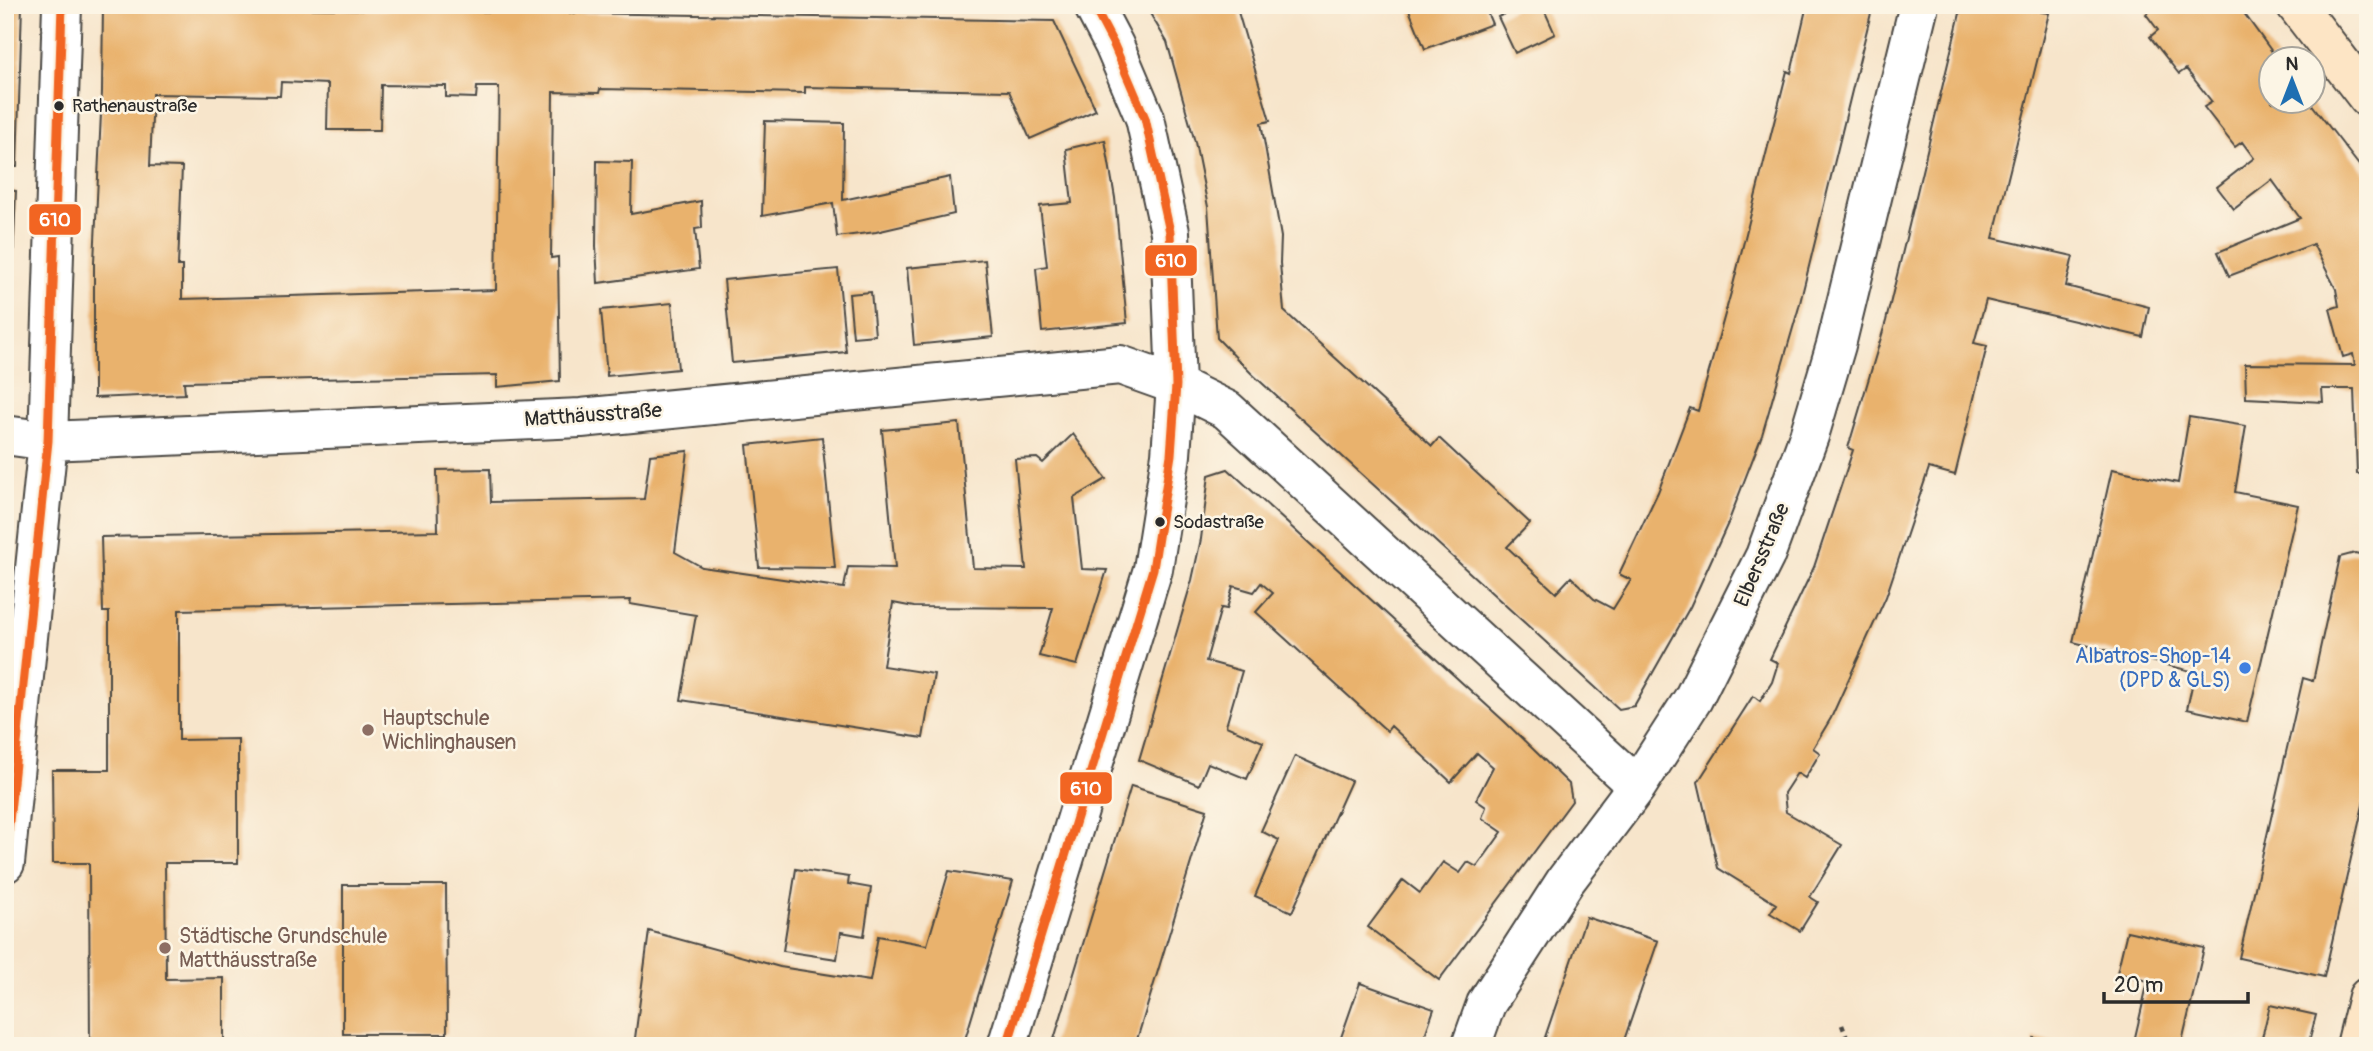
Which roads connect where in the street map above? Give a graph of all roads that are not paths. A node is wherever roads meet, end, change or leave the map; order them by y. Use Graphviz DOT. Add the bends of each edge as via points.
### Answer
graph roads {
  1 [pos="61,5"];
  2 [pos="1093,5"];
  3 [pos="1919,5"];
  4 [pos="2296,5"];
  5 [pos="2368,98"];
  6 [pos="1176,385"];
  7 [pos="5,435"];
  8 [pos="48,441"];
  9 [pos="1637,786"];
  10 [pos="5,863"];
  11 [pos="2368,997"];
  12 [pos="1007,1046"];
  13 [pos="1471,1046"];
  14 [pos="2356,1046"];
  1 -- 8 [label="street"];
  2 -- 6 [label="street" via="1145,118 1170,232"];
  3 -- 9 [label="street, Elbersstraße" via="1836,345 1809,436 1765,556 1693,699"];
  4 -- 5 [label="street"];
  6 -- 8 [label="street, Matthäusstraße" via="1119,365 581,418"];
  6 -- 9 [label="street" via="1227,410"];
  6 -- 12 [label="street" via="1171,455 1153,569"];
  7 -- 8 [label="street, Matthäusstraße"];
  8 -- 10 [label="street"];
  9 -- 13 [label="street, Elbersstraße" via="1566,880 1486,1004"];
  11 -- 14 [label="street"];
}
